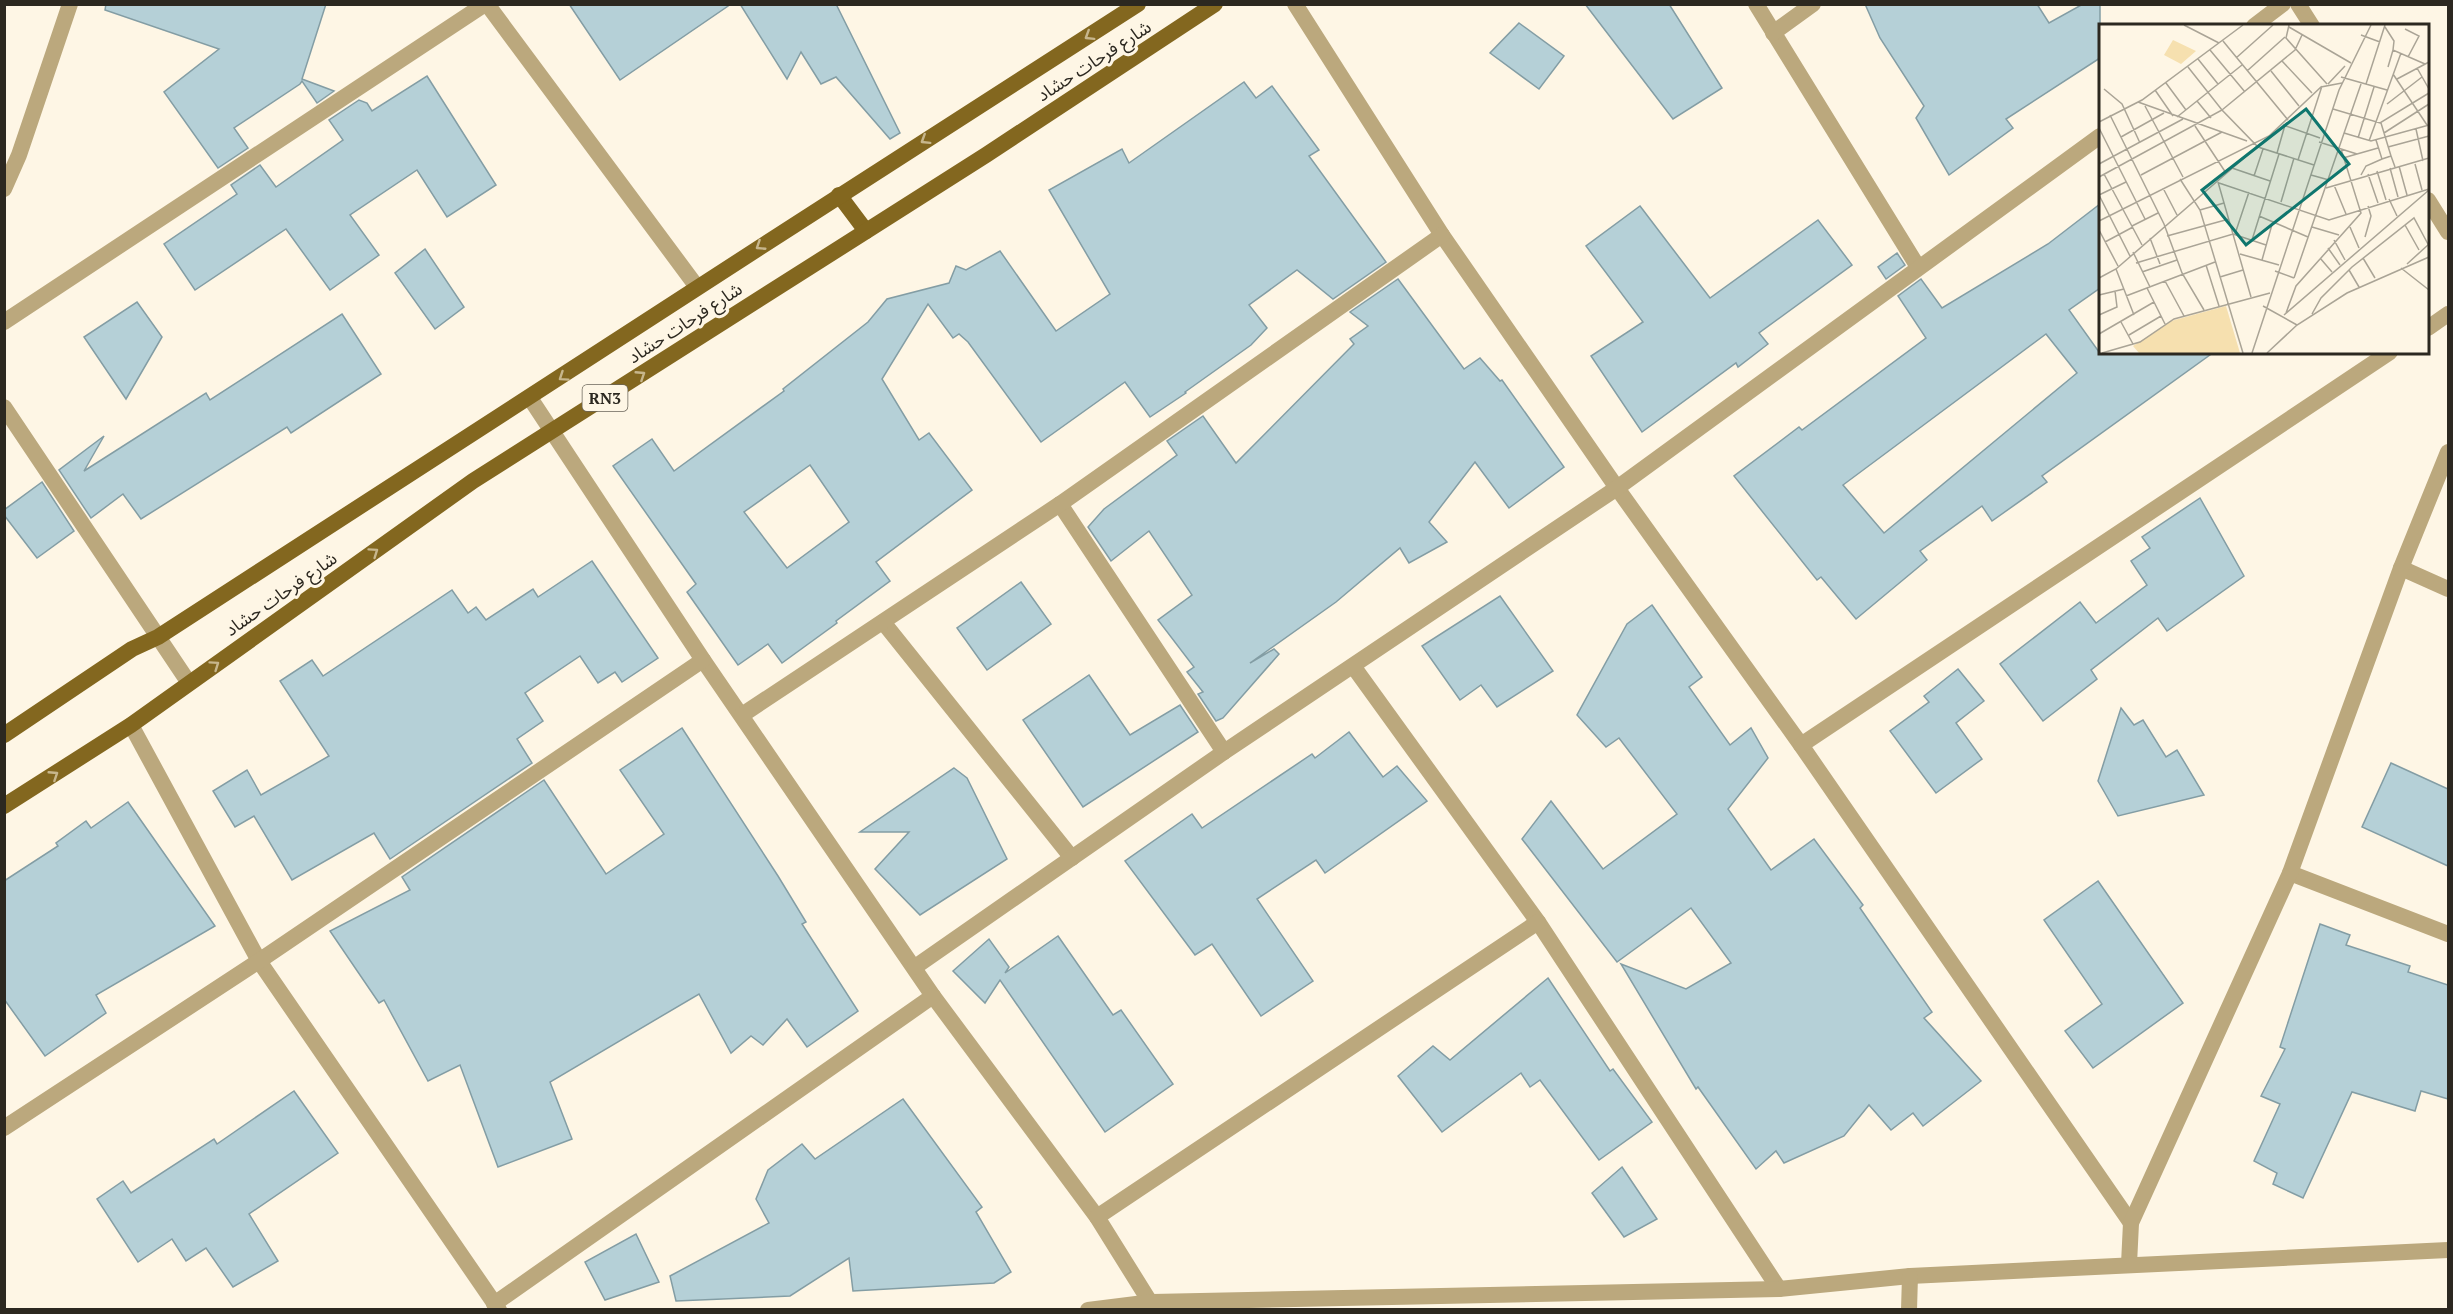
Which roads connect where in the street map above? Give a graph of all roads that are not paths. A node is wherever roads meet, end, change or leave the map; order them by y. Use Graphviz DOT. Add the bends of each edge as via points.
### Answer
graph roads {
  1 [pos="70,4"];
  2 [pos="486,4"];
  3 [pos="1138,4"];
  4 [pos="1215,4"];
  5 [pos="1295,4"];
  6 [pos="1756,4"];
  7 [pos="1813,4"];
  8 [pos="2283,4"];
  9 [pos="2298,4"];
  10 [pos="2256,24"];
  11 [pos="2311,24"];
  12 [pos="1773,33"];
  13 [pos="2099,137"];
  14 [pos="12,152"];
  15 [pos="4,189"];
  16 [pos="838,195"];
  17 [pos="2429,203"];
  18 [pos="866,231"];
  19 [pos="2448,232"];
  20 [pos="1442,234"];
  21 [pos="1918,267"];
  22 [pos="697,287"];
  23 [pos="2448,314"];
  24 [pos="4,322"];
  25 [pos="2429,327"];
  26 [pos="2387,354"];
  27 [pos="530,398"];
  28 [pos="4,407"];
  29 [pos="551,432"];
  30 [pos="2448,452"];
  31 [pos="1617,488"];
  32 [pos="1060,504"];
  33 [pos="2401,568"];
  34 [pos="2448,589"];
  35 [pos="883,622"];
  36 [pos="158,637"];
  37 [pos="703,660"];
  38 [pos="1353,666"];
  39 [pos="189,683"];
  40 [pos="742,715"];
  41 [pos="131,725"];
  42 [pos="4,735"];
  43 [pos="1801,745"];
  44 [pos="1224,752"];
  45 [pos="4,806"];
  46 [pos="1072,858"];
  47 [pos="2290,873"];
  48 [pos="1538,922"];
  49 [pos="2448,934"];
  50 [pos="259,962"];
  51 [pos="915,968"];
  52 [pos="933,996"];
  53 [pos="4,1128"];
  54 [pos="1097,1217"];
  55 [pos="2131,1223"];
  56 [pos="2448,1250"];
  57 [pos="2129,1264"];
  58 [pos="1910,1276"];
  59 [pos="1779,1289"];
  60 [pos="1154,1306"];
  61 [pos="496,1307"];
  62 [pos="1088,1310"];
  63 [pos="1909,1310"];
  1 -- 14 [label="street"];
  2 -- 22 [label="street"];
  2 -- 24 [label="street"];
  3 -- 16 [label="main road, شارع فرحات حشاد / RN3, one-way"];
  4 -- 18 [label="main road, شارع فرحات حشاد / RN3"];
  5 -- 20 [label="street"];
  6 -- 12 [label="street"];
  7 -- 12 [label="street"];
  8 -- 10 [label="street"];
  9 -- 11 [label="street"];
  12 -- 21 [label="street"];
  13 -- 21 [label="street"];
  14 -- 15 [label="street"];
  16 -- 18 [label="main road"];
  16 -- 22 [label="main road, شارع فرحات حشاد / RN3, one-way"];
  17 -- 19 [label="street"];
  29 -- 18 [label="main road, شارع فرحات حشاد / RN3, one-way"];
  20 -- 31 [label="street"];
  20 -- 32 [label="street"];
  21 -- 31 [label="street"];
  22 -- 27 [label="main road, شارع فرحات حشاد / RN3, one-way"];
  23 -- 25 [label="street"];
  26 -- 43 [label="street"];
  27 -- 29 [label="street"];
  27 -- 36 [label="main road, شارع فرحات حشاد / RN3"];
  28 -- 36 [label="street"];
  29 -- 37 [label="street"];
  39 -- 29 [label="main road, شارع فرحات حشاد / RN3, one-way" via="473,481"];
  30 -- 33 [label="street"];
  31 -- 38 [label="street"];
  31 -- 43 [label="street"];
  32 -- 35 [label="street"];
  32 -- 44 [label="street"];
  33 -- 34 [label="street"];
  33 -- 47 [label="street"];
  35 -- 40 [label="street"];
  35 -- 46 [label="street"];
  36 -- 39 [label="street"];
  36 -- 42 [label="main road, شارع فرحات حشاد / RN3" via="132,649"];
  37 -- 40 [label="street"];
  37 -- 50 [label="street"];
  38 -- 44 [label="street"];
  38 -- 48 [label="street"];
  39 -- 41 [label="main road, شارع فرحات حشاد / RN3"];
  40 -- 51 [label="street"];
  45 -- 41 [label="main road, شارع فرحات حشاد / RN3, one-way"];
  41 -- 50 [label="street"];
  43 -- 55 [label="street"];
  44 -- 46 [label="street"];
  46 -- 51 [label="street"];
  47 -- 49 [label="street"];
  47 -- 55 [label="street"];
  48 -- 54 [label="street"];
  48 -- 59 [label="street"];
  50 -- 53 [label="street"];
  50 -- 61 [label="street"];
  51 -- 52 [label="street"];
  52 -- 54 [label="street"];
  52 -- 61 [label="street"];
  54 -- 60 [label="street"];
  55 -- 57 [label="street"];
  56 -- 57 [label="street"];
  57 -- 58 [label="street"];
  58 -- 59 [label="street"];
  58 -- 63 [label="street"];
  59 -- 60 [label="street"];
  60 -- 62 [label="street"];
}
